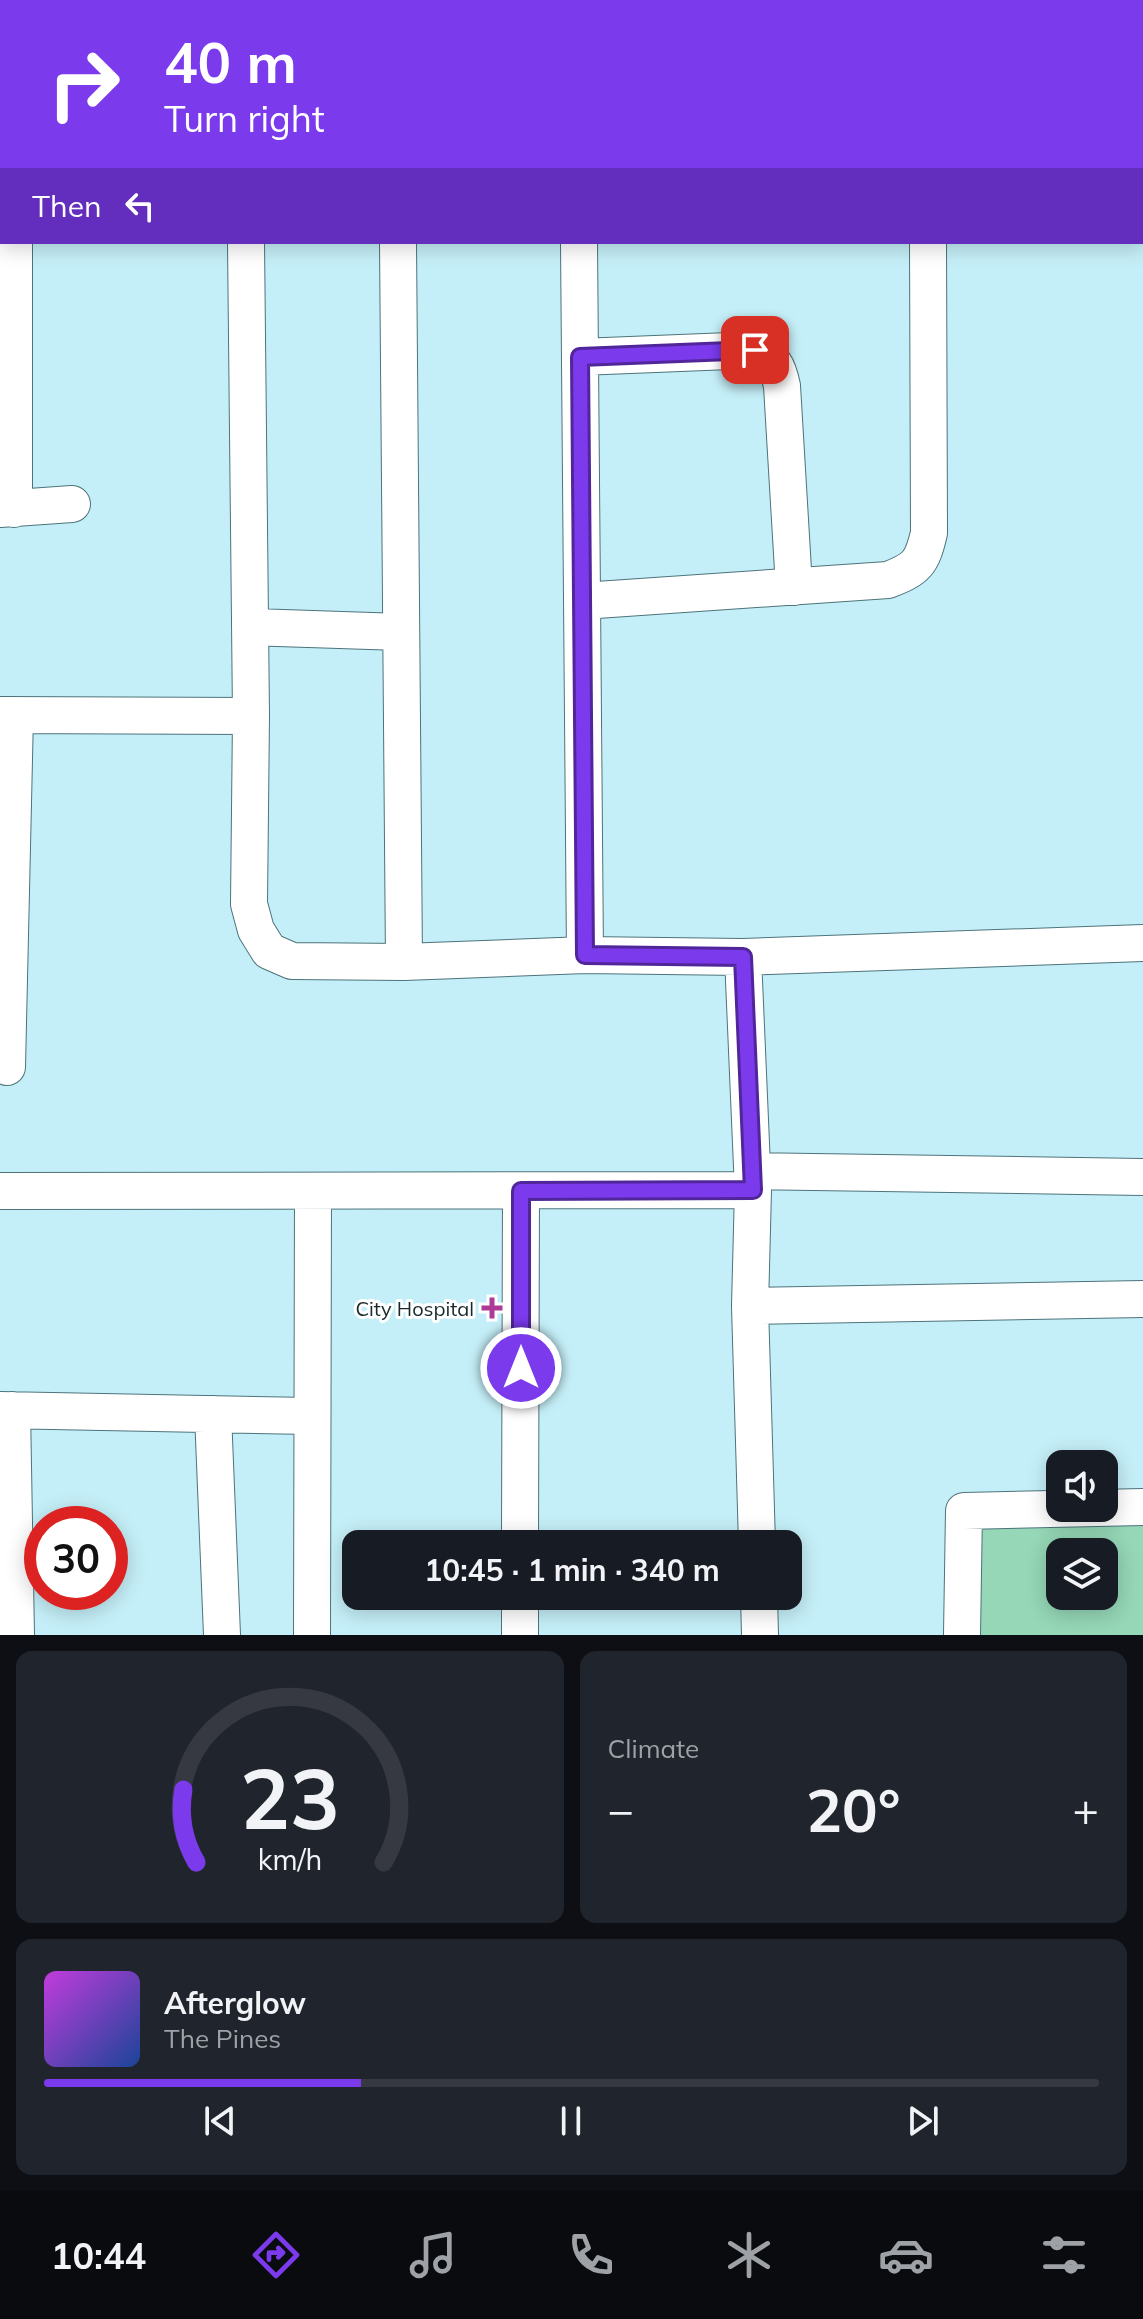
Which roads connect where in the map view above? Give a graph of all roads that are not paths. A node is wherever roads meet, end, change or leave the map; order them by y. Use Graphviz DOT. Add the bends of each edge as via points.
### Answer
graph roads {
  1 [pos="14,244"];
  2 [pos="246,244"];
  3 [pos="398,244"];
  4 [pos="579,244"];
  5 [pos="928,244"];
  6 [pos="580,357"];
  7 [pos="72,504"];
  8 [pos="7,509"];
  9 [pos="794,587"];
  10 [pos="582,601"];
  11 [pos="250,627"];
  12 [pos="401,632"];
  13 [pos="8,715"];
  14 [pos="251,716"];
  15 [pos="1143,943"];
  16 [pos="585,955"];
  17 [pos="743,957"];
  18 [pos="404,962"];
  19 [pos="7,1067"];
  20 [pos="1143,1177"];
  21 [pos="753,1181"];
  22 [pos="0,1191"];
  23 [pos="521,1191"];
  24 [pos="313,1192"];
  25 [pos="1143,1299"];
  26 [pos="750,1306"];
  27 [pos="6,1410"];
  28 [pos="213,1414"];
  29 [pos="311,1416"];
  30 [pos="1143,1507"];
  31 [pos="520,1530"];
  32 [pos="757,1530"];
  33 [pos="520,1610"];
  34 [pos="759,1610"];
  35 [pos="16,1635"];
  36 [pos="222,1635"];
  37 [pos="312,1635"];
  38 [pos="520,1635"];
  39 [pos="760,1635"];
  40 [pos="962,1635"];
  1 -- 8 [label="street"];
  2 -- 11 [label="street"];
  3 -- 12 [label="street"];
  4 -- 6 [label="street"];
  5 -- 9 [label="street" via="929,533 924,555 912,571 888,580"];
  6 -- 9 [label="street" via="755,350 770,356 782,386"];
  6 -- 10 [label="street"];
  7 -- 8 [label="street"];
  9 -- 10 [label="street"];
  10 -- 16 [label="street"];
  11 -- 12 [label="street"];
  11 -- 14 [label="street"];
  12 -- 18 [label="street"];
  13 -- 14 [label="street"];
  13 -- 19 [label="street"];
  14 -- 18 [label="street" via="249,904 269,951 292,961"];
  15 -- 17 [label="street"];
  16 -- 17 [label="street"];
  16 -- 18 [label="street"];
  17 -- 21 [label="street"];
  20 -- 21 [label="street"];
  21 -- 23 [label="street"];
  21 -- 26 [label="street"];
  22 -- 24 [label="street"];
  23 -- 24 [label="street"];
  23 -- 31 [label="street"];
  24 -- 29 [label="street"];
  25 -- 26 [label="street"];
  26 -- 32 [label="street"];
  27 -- 28 [label="street"];
  27 -- 35 [label="street"];
  28 -- 29 [label="street"];
  28 -- 36 [label="street"];
  29 -- 37 [label="street"];
  30 -- 40 [label="street" via="964,1511"];
  33 -- 38 [label="street"];
  34 -- 39 [label="street"];
}
